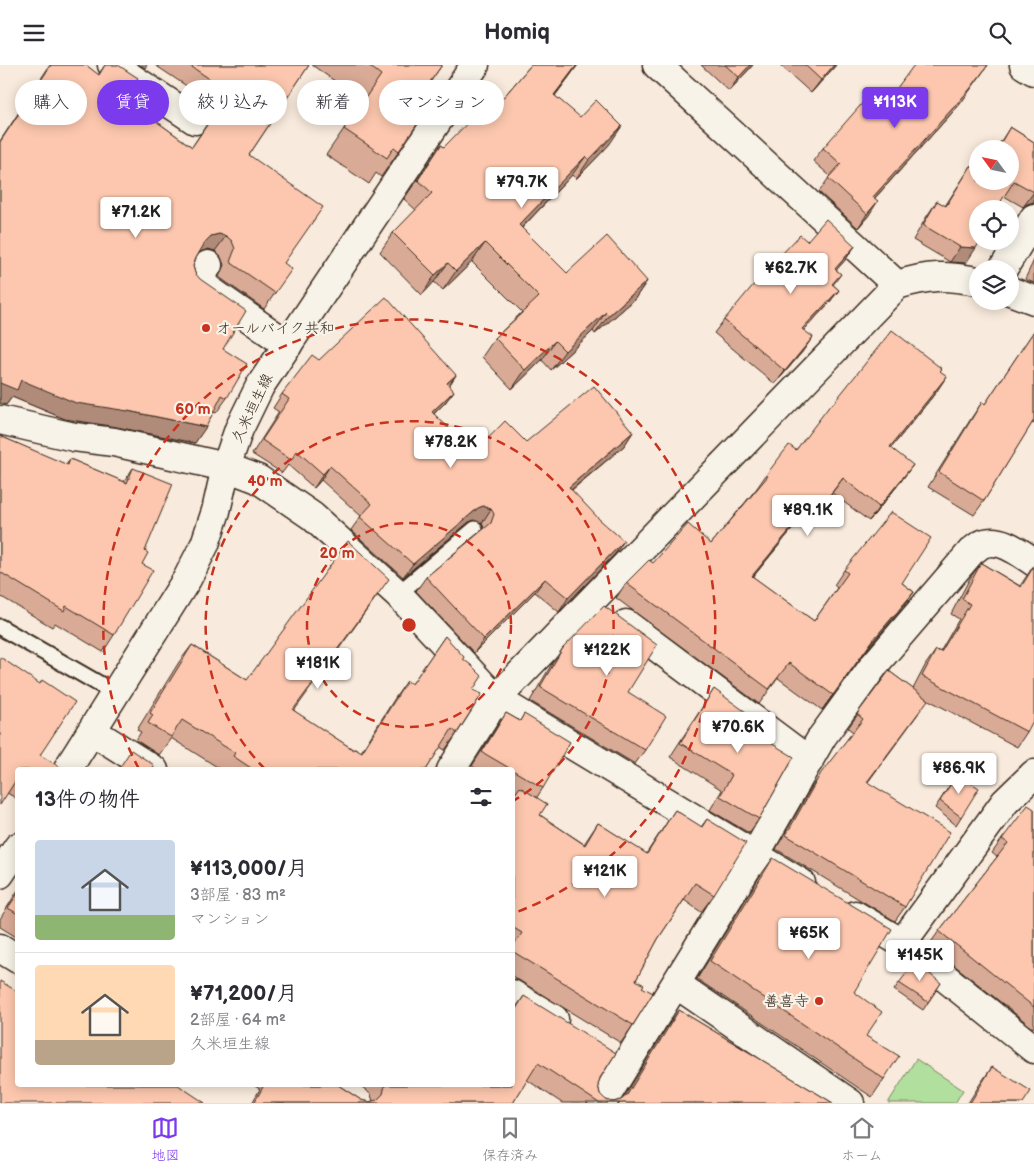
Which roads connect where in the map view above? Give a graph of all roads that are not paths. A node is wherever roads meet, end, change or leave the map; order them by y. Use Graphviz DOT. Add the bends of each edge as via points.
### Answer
graph roads {
  1 [pos="112,65"];
  2 [pos="475,65"];
  3 [pos="657,65"];
  4 [pos="1024,65"];
  5 [pos="1034,71"];
  6 [pos="179,110"];
  7 [pos="1034,218"];
  8 [pos="1008,260"];
  9 [pos="208,265"];
  10 [pos="969,279"];
  11 [pos="897,285"];
  12 [pos="1019,295"];
  13 [pos="1034,301"];
  14 [pos="288,345"];
  15 [pos="0,419"];
  16 [pos="226,467"];
  17 [pos="475,529"];
  18 [pos="1034,562"];
  19 [pos="398,594"];
  20 [pos="593,599"];
  21 [pos="0,627"];
  22 [pos="115,693"];
  23 [pos="496,699"];
  24 [pos="92,731"];
  25 [pos="809,761"];
  26 [pos="69,767"];
  27 [pos="149,767"];
  28 [pos="453,767"];
  29 [pos="1034,774"];
  30 [pos="15,852"];
  31 [pos="755,855"];
  32 [pos="0,874"];
  33 [pos="902,943"];
  34 [pos="0,948"];
  35 [pos="15,957"];
  36 [pos="676,984"];
  37 [pos="515,996"];
  38 [pos="578,1034"];
  39 [pos="602,1049"];
  40 [pos="1034,1049"];
  41 [pos="626,1064"];
  42 [pos="602,1103"];
  43 [pos="850,1103"];
  1 -- 6 [label="street"];
  2 -- 14 [label="street, 久米垣生線"];
  3 -- 11 [label="street"];
  4 -- 5 [label="street"];
  7 -- 8 [label="street"];
  9 -- 14 [label="street" via="198,282"];
  10 -- 11 [label="street" via="950,276 919,278"];
  11 -- 20 [label="street"];
  12 -- 13 [label="street"];
  14 -- 16 [label="street, 久米垣生線" via="260,386 239,429"];
  15 -- 16 [label="street"];
  16 -- 19 [label="street" via="258,479 292,501"];
  16 -- 22 [label="street, 久米垣生線" via="205,544"];
  17 -- 19 [label="lane"];
  18 -- 25 [label="street" via="995,542 984,543 971,551 875,664 822,737"];
  19 -- 23 [label="street"];
  20 -- 23 [label="street"];
  20 -- 25 [label="street"];
  21 -- 22 [label="lane"];
  22 -- 24 [label="street, 久米垣生線"];
  23 -- 28 [label="street"];
  23 -- 31 [label="street"];
  24 -- 26 [label="street, 久米垣生線"];
  24 -- 27 [label="street"];
  25 -- 31 [label="street"];
  29 -- 33 [label="street" via="1005,802"];
  30 -- 32 [label="street"];
  31 -- 33 [label="street"];
  31 -- 36 [label="street"];
  33 -- 40 [label="street"];
  34 -- 35 [label="street"];
  36 -- 41 [label="street"];
  36 -- 43 [label="street"];
  37 -- 38 [label="street"];
  39 -- 41 [label="street"];
  41 -- 42 [label="street"];
}
